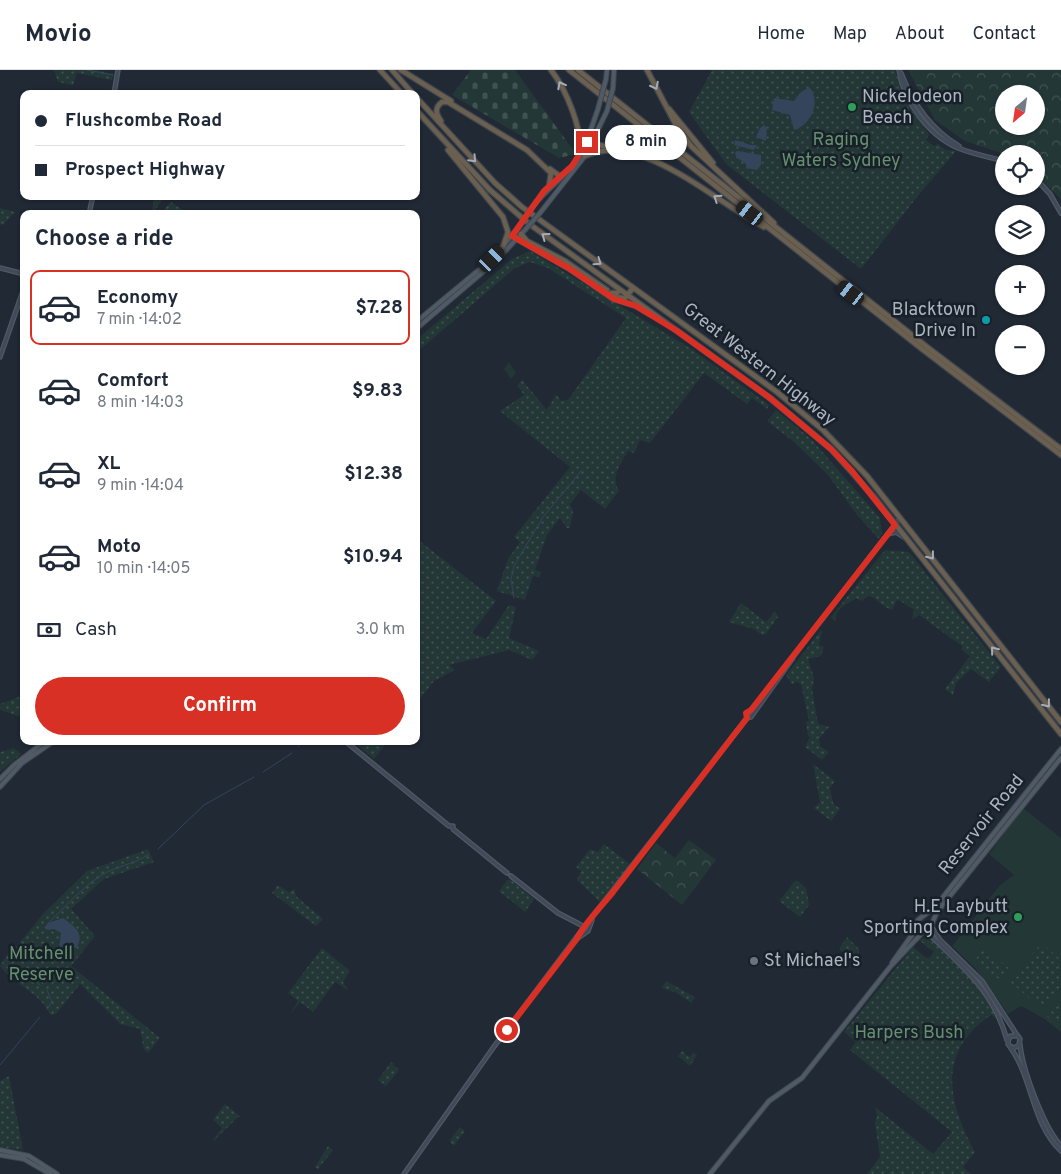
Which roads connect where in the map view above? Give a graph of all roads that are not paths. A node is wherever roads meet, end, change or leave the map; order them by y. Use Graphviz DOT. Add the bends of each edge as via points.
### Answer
graph roads {
  1 [pos="118,70"];
  2 [pos="380,70"];
  3 [pos="392,70"];
  4 [pos="401,70"];
  5 [pos="551,70"];
  6 [pos="569,70"];
  7 [pos="578,70"];
  8 [pos="607,70"];
  9 [pos="614,70"];
  10 [pos="647,70"];
  11 [pos="899,70"];
  12 [pos="115,90"];
  13 [pos="398,90"];
  14 [pos="410,90"];
  15 [pos="420,101"];
  16 [pos="424,105"];
  17 [pos="420,112"];
  18 [pos="420,114"];
  19 [pos="432,127"];
  20 [pos="579,134"];
  21 [pos="587,142"];
  22 [pos="459,144"];
  23 [pos="593,144"];
  24 [pos="615,149"];
  25 [pos="583,155"];
  26 [pos="995,159"];
  27 [pos="561,177"];
  28 [pos="549,187"];
  29 [pos="1045,189"];
  30 [pos="1061,213"];
  31 [pos="523,232"];
  32 [pos="774,232"];
  33 [pos="781,232"];
  34 [pos="514,238"];
  35 [pos="503,247"];
  36 [pos="0,268"];
  37 [pos="20,273"];
  38 [pos="635,289"];
  39 [pos="620,290"];
  40 [pos="611,293"];
  41 [pos="629,296"];
  42 [pos="20,300"];
  43 [pos="622,302"];
  44 [pos="420,319"];
  45 [pos="420,325"];
  46 [pos="677,331"];
  47 [pos="0,357"];
  48 [pos="1061,449"];
  49 [pos="1061,455"];
  50 [pos="901,518"];
  51 [pos="895,525"];
  52 [pos="888,535"];
  53 [pos="906,538"];
  54 [pos="1060,720"];
  55 [pos="1061,734"];
  56 [pos="40,745"];
  57 [pos="48,745"];
  58 [pos="350,745"];
  59 [pos="1061,749"];
  60 [pos="1061,758"];
  61 [pos="0,779"];
  62 [pos="0,787"];
  63 [pos="923,917"];
  64 [pos="917,924"];
  65 [pos="931,924"];
  66 [pos="584,929"];
  67 [pos="925,931"];
  68 [pos="890,967"];
  69 [pos="1018,1036"];
  70 [pos="1008,1041"];
  71 [pos="1020,1043"];
  72 [pos="1010,1046"];
  73 [pos="1061,1146"];
  74 [pos="0,1150"];
  75 [pos="1061,1151"];
  76 [pos="0,1155"];
  77 [pos="50,1174"];
  78 [pos="57,1174"];
  79 [pos="404,1174"];
  80 [pos="710,1174"];
  1 -- 12 [label="street"];
  2 -- 13 [label="highway"];
  3 -- 14 [label="highway"];
  4 -- 27 [label="highway" via="530,149"];
  20 -- 5 [label="highway, one-way" via="563,89"];
  6 -- 32 [label="highway"];
  7 -- 33 [label="highway"];
  8 -- 21 [label="main road, bridge"];
  9 -- 23 [label="main road, bridge" via="607,111"];
  10 -- 33 [label="highway, one-way" via="691,146 765,212"];
  11 -- 26 [label="street" via="908,99 923,122 945,141 968,152"];
  15 -- 16 [label="highway, Great Western Highway"];
  16 -- 17 [label="highway" via="424,112"];
  16 -- 22 [label="highway, Great Western Highway"];
  18 -- 19 [label="highway, Great Western Highway"];
  19 -- 35 [label="highway" via="503,217 508,232"];
  39 -- 19 [label="highway, Great Western Highway, one-way" via="517,214 479,179"];
  20 -- 21 [label="highway"];
  20 -- 25 [label="highway"];
  21 -- 23 [label="highway"];
  21 -- 25 [label="main road"];
  22 -- 28 [label="highway" via="436,113 442,102 451,104 532,153 551,173"];
  22 -- 38 [label="highway, Great Western Highway, one-way" via="522,207"];
  23 -- 24 [label="highway"];
  23 -- 25 [label="main road"];
  24 -- 25 [label="highway"];
  32 -- 24 [label="highway, one-way" via="748,219 680,174 635,154"];
  25 -- 27 [label="main road"];
  25 -- 31 [label="main road, bridge"];
  27 -- 28 [label="main road"];
  28 -- 34 [label="main road, bridge"];
  29 -- 30 [label="street"];
  31 -- 34 [label="main road"];
  31 -- 40 [label="highway" via="527,241 565,261"];
  32 -- 49 [label="highway"];
  33 -- 48 [label="highway"];
  34 -- 35 [label="main road"];
  34 -- 43 [label="highway"];
  34 -- 45 [label="main road" via="496,261"];
  35 -- 44 [label="main road"];
  36 -- 37 [label="street"];
  38 -- 41 [label="highway"];
  38 -- 50 [label="highway, Great Western Highway" via="803,412 846,452"];
  39 -- 40 [label="highway"];
  39 -- 41 [label="highway, Great Western Highway"];
  40 -- 41 [label="highway" via="622,298"];
  41 -- 43 [label="highway"];
  41 -- 46 [label="highway, Great Western Highway"];
  42 -- 47 [label="street"];
  43 -- 46 [label="highway" via="636,306"];
  46 -- 51 [label="highway, Great Western Highway" via="808,429 852,471"];
  50 -- 51 [label="street"];
  50 -- 54 [label="highway, Great Western Highway, one-way"];
  51 -- 52 [label="street"];
  51 -- 53 [label="highway, Great Western Highway"];
  52 -- 53 [label="street" via="896,532"];
  52 -- 66 [label="street"];
  55 -- 53 [label="highway, Great Western Highway, one-way"];
  56 -- 61 [label="main road"];
  57 -- 62 [label="main road" via="22,763"];
  58 -- 66 [label="street" via="508,877 511,876"];
  59 -- 63 [label="main road, Reservoir Road" via="935,907"];
  60 -- 65 [label="main road, Reservoir Road" via="981,856"];
  63 -- 64 [label="main road"];
  63 -- 65 [label="main road" via="927,917"];
  64 -- 67 [label="main road"];
  64 -- 68 [label="main road"];
  65 -- 67 [label="main road"];
  65 -- 69 [label="street" via="940,940 982,981"];
  66 -- 79 [label="street" via="493,1048"];
  67 -- 68 [label="main road"];
  67 -- 70 [label="street" via="983,989 1000,1016"];
  68 -- 80 [label="main road" via="802,1078 769,1100"];
  69 -- 70 [label="street" via="1012,1035"];
  69 -- 71 [label="street"];
  70 -- 72 [label="street"];
  71 -- 72 [label="street" via="1016,1048"];
  71 -- 73 [label="street" via="1042,1114"];
  72 -- 75 [label="street" via="1017,1056 1042,1124"];
  74 -- 78 [label="main road" via="29,1156"];
  76 -- 77 [label="main road" via="24,1159"];
}
